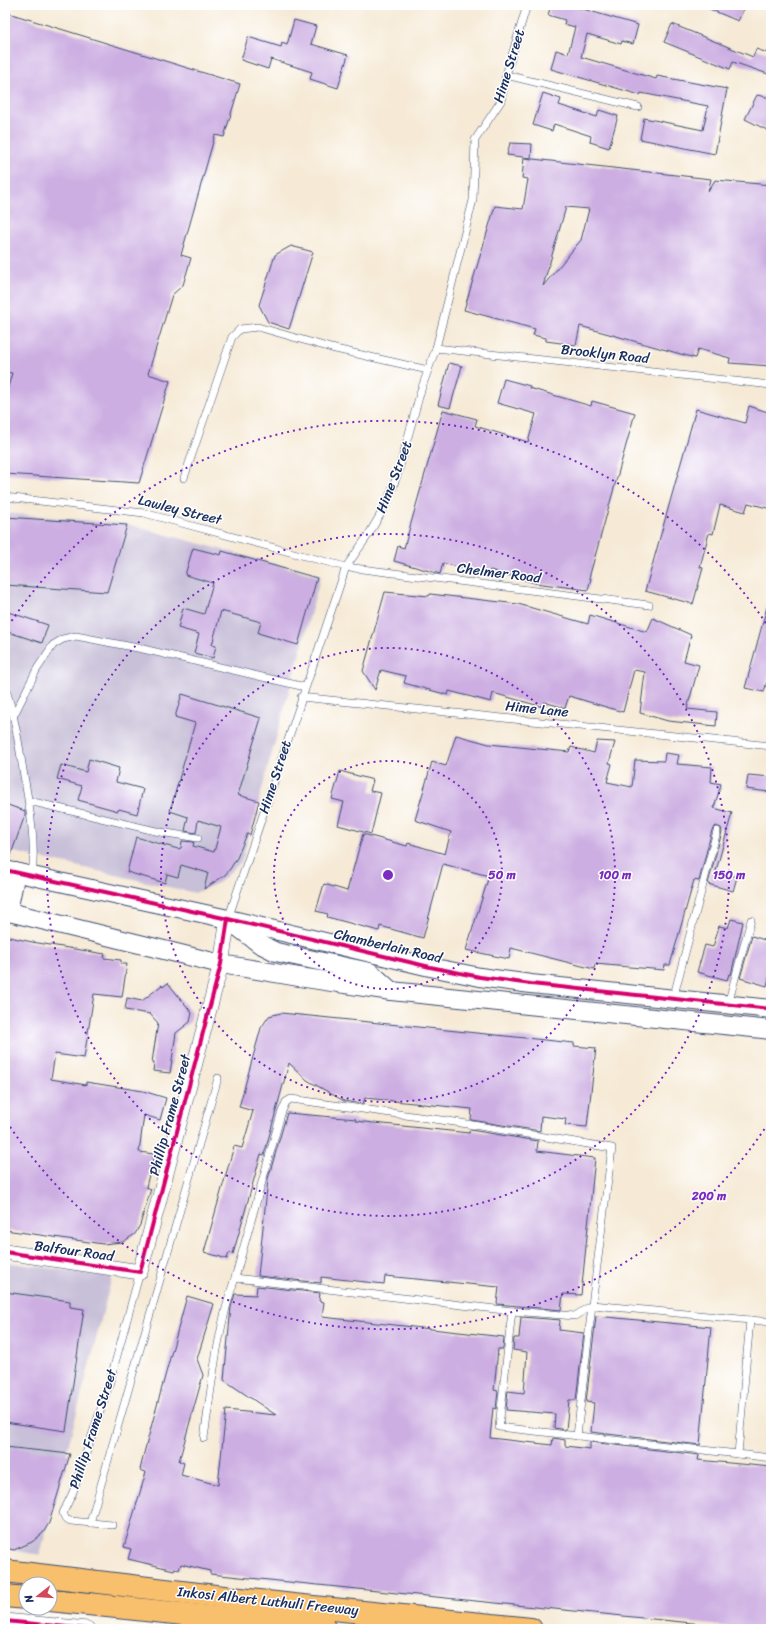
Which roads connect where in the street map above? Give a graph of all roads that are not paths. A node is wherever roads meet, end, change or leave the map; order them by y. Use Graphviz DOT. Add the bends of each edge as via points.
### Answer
graph roads {
  1 [pos="526,5"];
  2 [pos="506,75"];
  3 [pos="638,107"];
  4 [pos="436,348"];
  5 [pos="428,370"];
  6 [pos="771,385"];
  7 [pos="184,478"];
  8 [pos="5,497"];
  9 [pos="346,567"];
  10 [pos="649,605"];
  11 [pos="305,686"];
  12 [pos="5,687"];
  13 [pos="301,697"];
  14 [pos="14,715"];
  15 [pos="771,746"];
  16 [pos="29,801"];
  17 [pos="717,832"];
  18 [pos="198,838"];
  19 [pos="18,873"];
  20 [pos="7,911"];
  21 [pos="228,919"];
  22 [pos="751,920"];
  23 [pos="221,964"];
  24 [pos="430,967"];
  25 [pos="391,991"];
  26 [pos="428,994"];
  27 [pos="672,999"];
  28 [pos="728,1004"];
  29 [pos="771,1009"];
  30 [pos="771,1030"];
  31 [pos="218,1078"];
  32 [pos="5,1252"];
  33 [pos="140,1272"];
  34 [pos="235,1278"];
  35 [pos="592,1305"];
  36 [pos="512,1311"];
  37 [pos="750,1320"];
  38 [pos="771,1322"];
  39 [pos="577,1436"];
  40 [pos="204,1438"];
  41 [pos="738,1454"];
  42 [pos="771,1458"];
  43 [pos="90,1523"];
  44 [pos="112,1524"];
  45 [pos="5,1571"];
  46 [pos="5,1596"];
  47 [pos="18,1597"];
  48 [pos="58,1601"];
  49 [pos="5,1621"];
  50 [pos="41,1627"];
  51 [pos="87,1629"];
  52 [pos="325,1629"];
  53 [pos="531,1629"];
  1 -- 2 [label="lane, Hime Street"];
  2 -- 3 [label="lane"];
  2 -- 4 [label="lane, Hime Street" via="501,101 474,140 473,200"];
  4 -- 5 [label="lane, Hime Street"];
  4 -- 6 [label="lane, Brooklyn Road"];
  5 -- 7 [label="lane" via="331,348 258,327 240,329 232,337"];
  5 -- 9 [label="lane, Hime Street" via="409,441 387,503"];
  8 -- 9 [label="lane, Lawley Street" via="144,513"];
  9 -- 10 [label="lane, Chelmer Road"];
  9 -- 11 [label="lane, Hime Street"];
  11 -- 13 [label="lane, Hime Street"];
  11 -- 14 [label="lane" via="76,636 53,645 37,669"];
  12 -- 14 [label="lane"];
  13 -- 15 [label="lane, Hime Lane"];
  13 -- 21 [label="lane, Hime Street"];
  14 -- 16 [label="lane"];
  16 -- 18 [label="lane" via="160,832"];
  16 -- 19 [label="lane" via="33,847"];
  17 -- 27 [label="lane"];
  19 -- 20 [label="street"];
  19 -- 21 [label="street, Chamberlain Road"];
  20 -- 23 [label="street"];
  21 -- 23 [label="street, Hime Street"];
  21 -- 24 [label="street, Chamberlain Road"];
  21 -- 25 [label="street" via="260,944 276,952 370,972"];
  22 -- 28 [label="lane"];
  23 -- 25 [label="street"];
  23 -- 33 [label="street, Phillip Frame Street"];
  24 -- 26 [label="street"];
  24 -- 27 [label="street, Chamberlain Road" via="531,984"];
  25 -- 26 [label="street"];
  26 -- 30 [label="street"];
  27 -- 28 [label="street, Chamberlain Road"];
  28 -- 29 [label="street, Chamberlain Road"];
  31 -- 43 [label="lane"];
  32 -- 33 [label="street, Balfour Road"];
  33 -- 43 [label="lane, Phillip Frame Street" via="109,1385 73,1492 63,1510 66,1520"];
  34 -- 35 [label="lane" via="280,1114 286,1102 291,1100 455,1122 612,1148"];
  34 -- 36 [label="lane"];
  34 -- 40 [label="lane" via="225,1306 219,1336"];
  35 -- 36 [label="lane" via="575,1316"];
  35 -- 37 [label="lane"];
  35 -- 39 [label="lane"];
  36 -- 39 [label="lane" via="499,1427"];
  37 -- 38 [label="lane"];
  37 -- 41 [label="lane"];
  39 -- 41 [label="lane"];
  41 -- 42 [label="lane"];
  43 -- 44 [label="lane"];
  45 -- 53 [label="highway, Inkosi Albert Luthuli Freeway" via="293,1605"];
  46 -- 47 [label="highway"];
  48 -- 52 [label="highway, Inkosi Albert Luthuli Freeway"];
  49 -- 50 [label="street"];
  50 -- 51 [label="street"];
}
